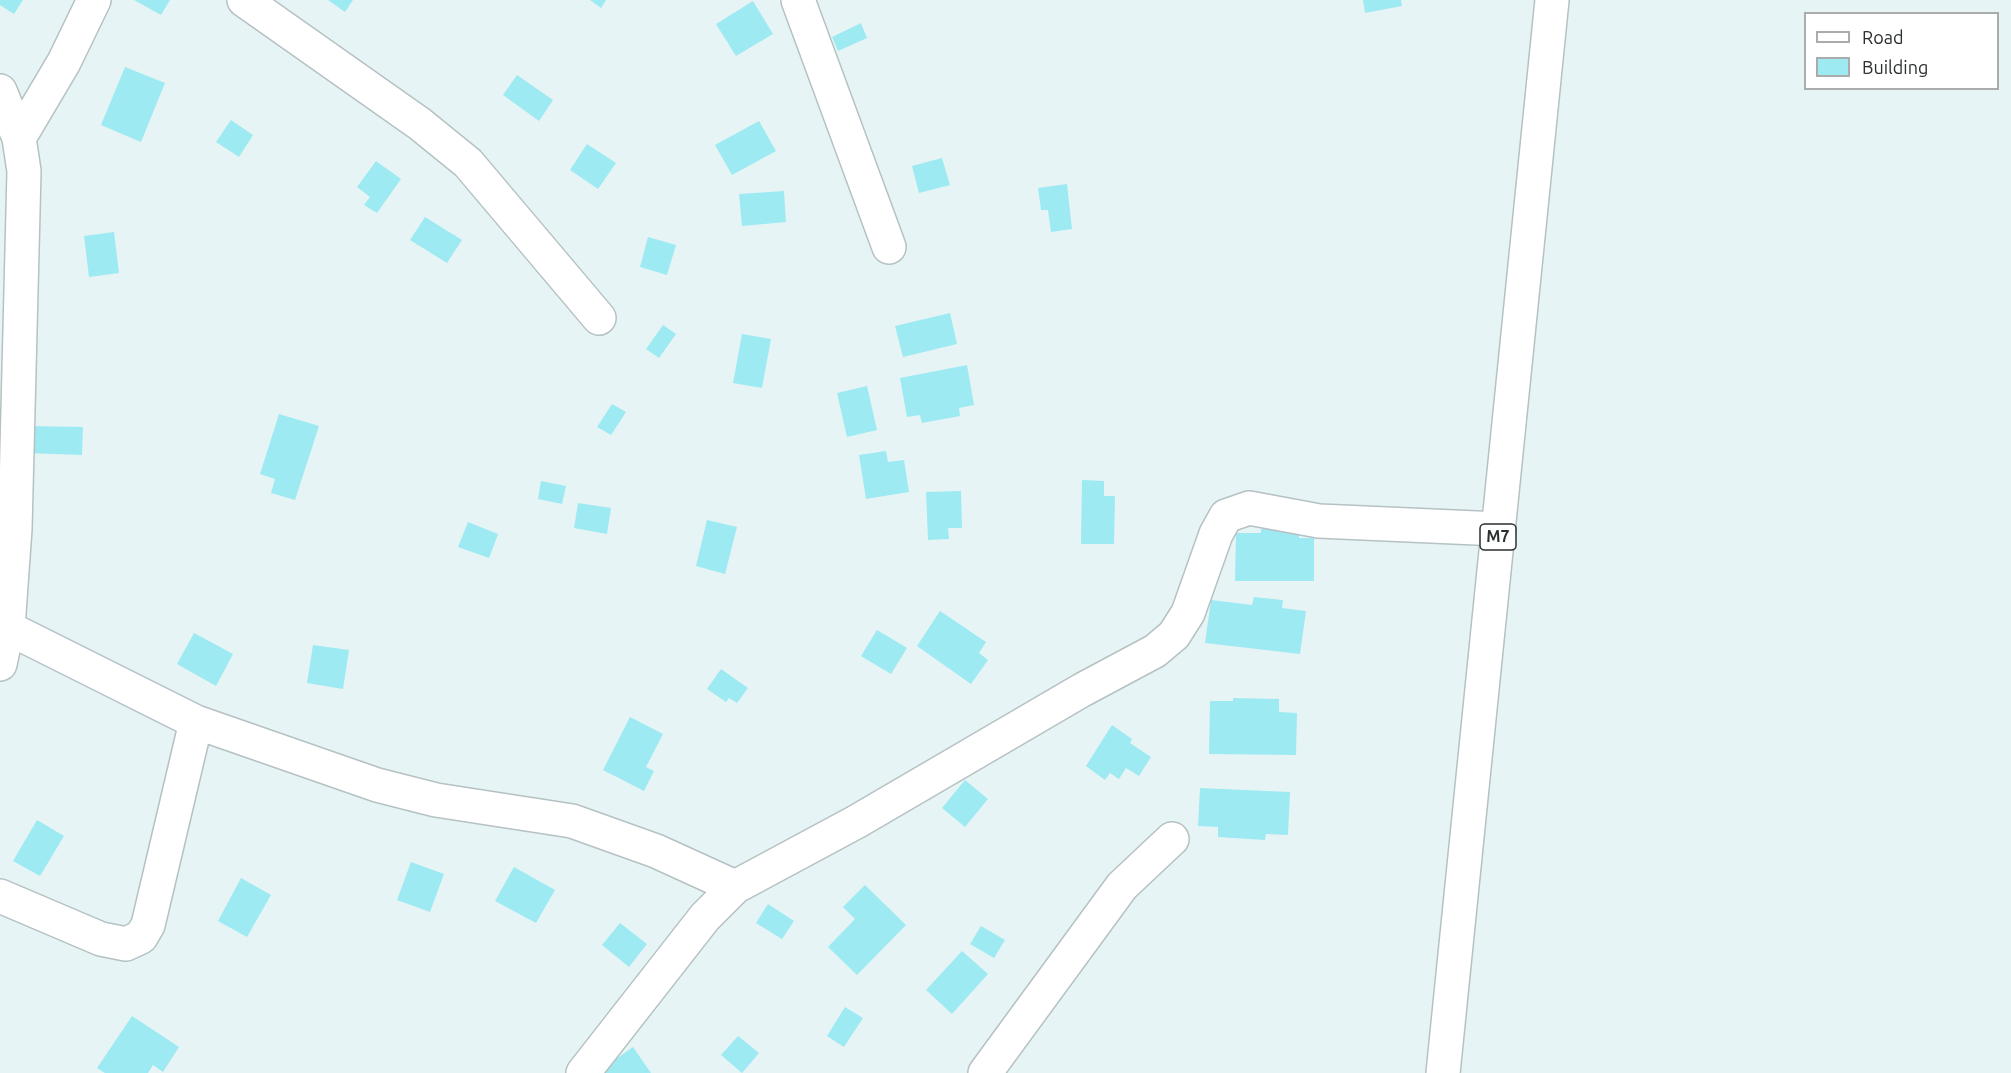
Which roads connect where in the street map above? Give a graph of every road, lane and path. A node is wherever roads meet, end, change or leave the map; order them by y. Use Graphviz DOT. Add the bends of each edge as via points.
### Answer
graph roads {
  1 [pos="94,0"];
  2 [pos="244,0"];
  3 [pos="798,0"];
  4 [pos="1552,0"];
  5 [pos="0,91"];
  6 [pos="19,138"];
  7 [pos="12,169"];
  8 [pos="889,246"];
  9 [pos="599,318"];
  10 [pos="1499,529"];
  11 [pos="4,625"];
  12 [pos="0,664"];
  13 [pos="195,722"];
  14 [pos="1172,839"];
  15 [pos="735,887"];
  16 [pos="0,896"];
  17 [pos="583,1073"];
  18 [pos="986,1073"];
  19 [pos="1443,1073"];
  1 -- 6 [label="street" via="64,62"];
  2 -- 9 [label="street" via="420,123 468,163"];
  3 -- 8 [label="street"];
  4 -- 10 [label="street, M7"];
  5 -- 6 [label="street"];
  6 -- 7 [label="street"];
  7 -- 11 [label="street" via="15,529"];
  10 -- 15 [label="street" via="1319,521 1249,508 1226,516 1188,613 1174,635 1155,651"];
  10 -- 19 [label="street, M7"];
  11 -- 12 [label="street"];
  11 -- 13 [label="street"];
  13 -- 15 [label="street" via="436,800 572,821 656,851"];
  13 -- 16 [label="street" via="151,914 141,937 126,944 101,939"];
  14 -- 18 [label="street" via="1122,886"];
  15 -- 17 [label="street" via="705,917"];
}
